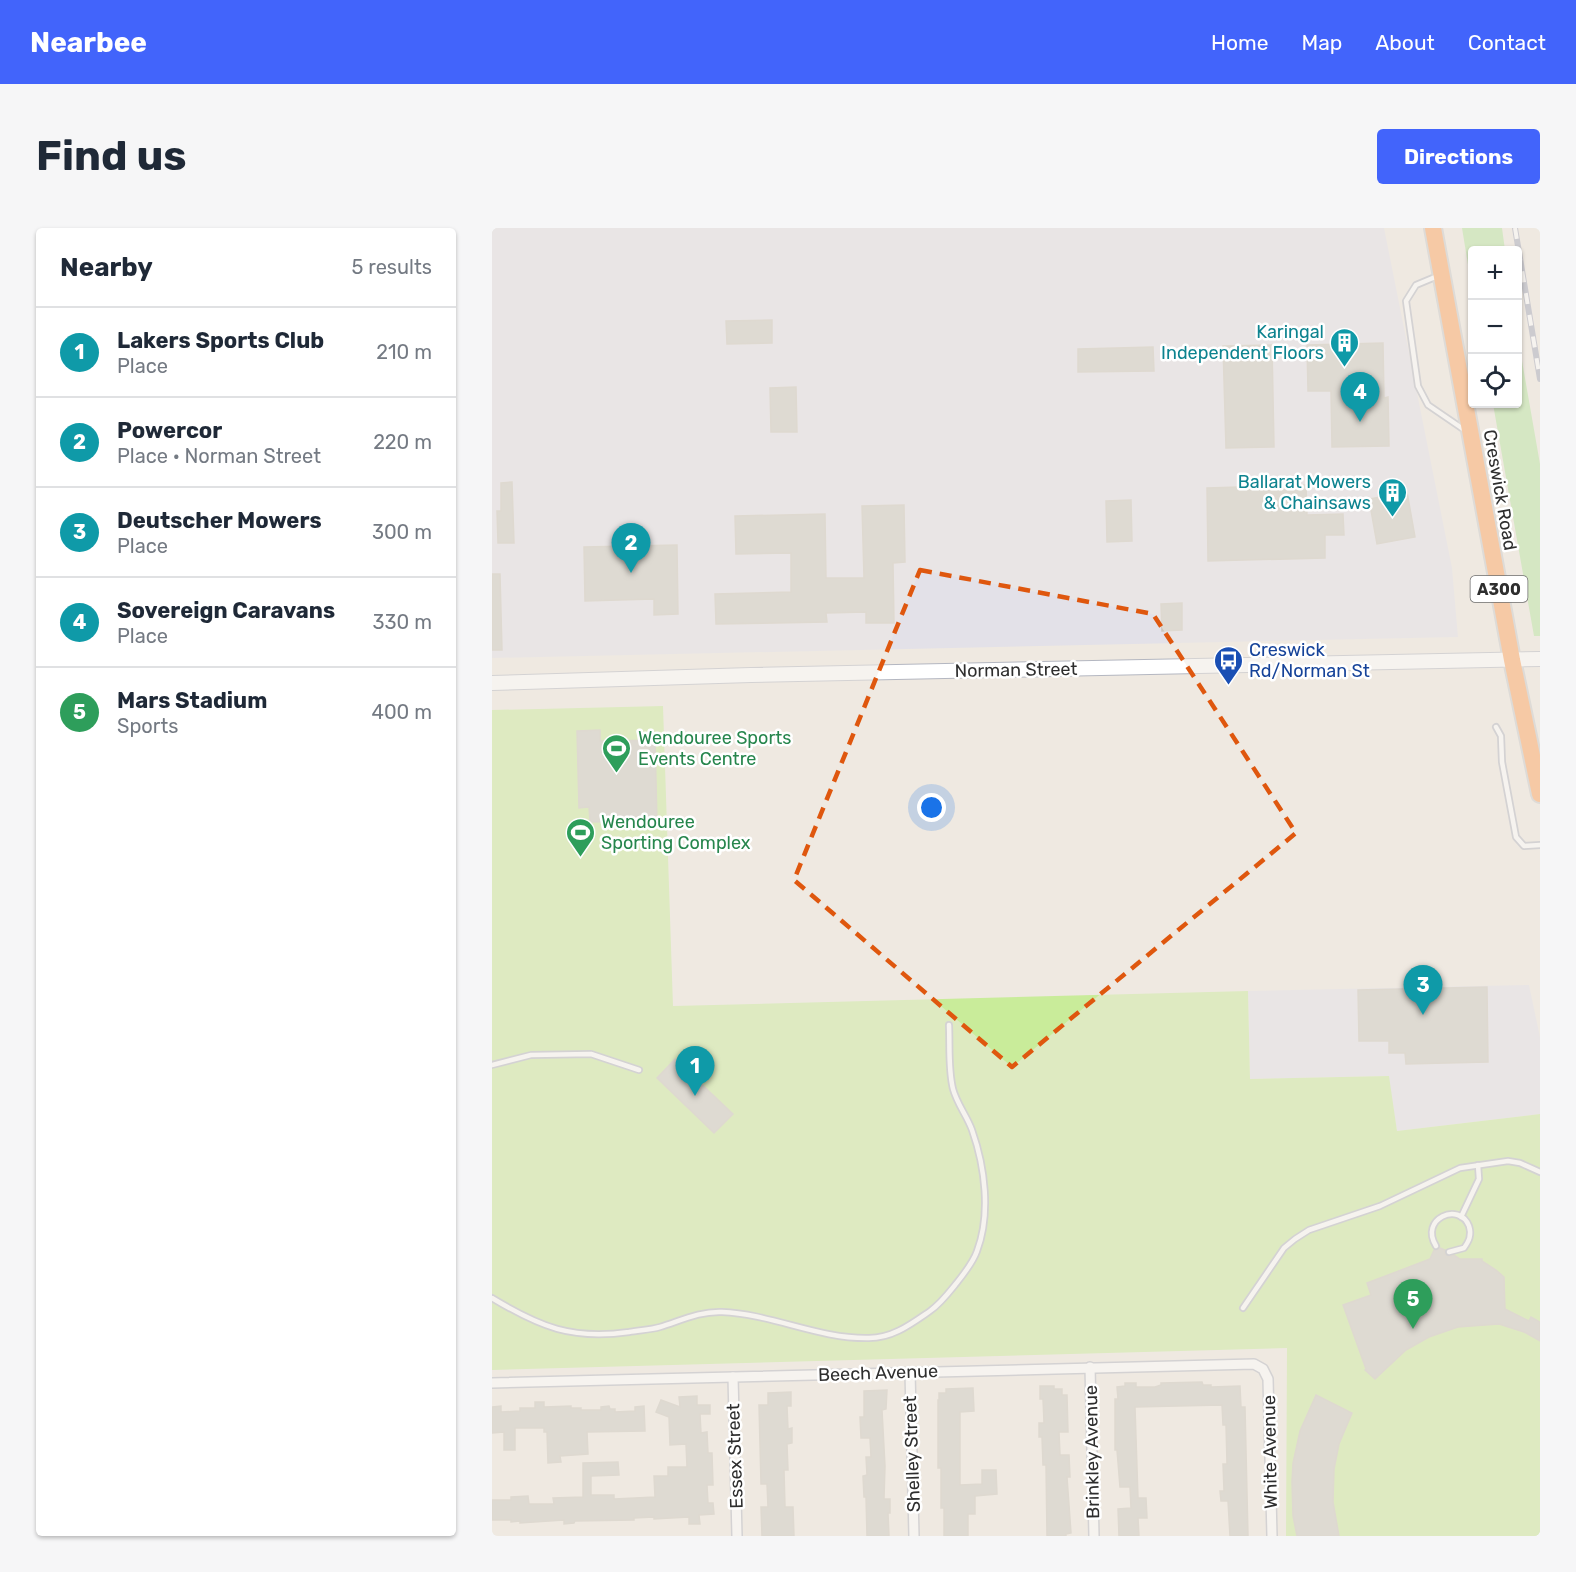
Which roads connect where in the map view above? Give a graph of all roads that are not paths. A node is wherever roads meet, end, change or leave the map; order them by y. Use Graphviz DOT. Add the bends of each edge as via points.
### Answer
graph roads {
  1 [pos="1433,228"];
  2 [pos="1442,275"];
  3 [pos="1471,435"];
  4 [pos="1540,659"];
  5 [pos="1512,660"];
  6 [pos="492,683"];
  7 [pos="1496,727"];
  8 [pos="1540,794"];
  9 [pos="1540,845"];
  10 [pos="949,1026"];
  11 [pos="492,1057"];
  12 [pos="493,1065"];
  13 [pos="639,1070"];
  14 [pos="1478,1165"];
  15 [pos="1540,1172"];
  16 [pos="1461,1216"];
  17 [pos="1436,1246"];
  18 [pos="1449,1252"];
  19 [pos="492,1298"];
  20 [pos="1243,1308"];
  21 [pos="1090,1367"];
  22 [pos="1263,1369"];
  23 [pos="910,1372"];
  24 [pos="733,1377"];
  25 [pos="492,1383"];
  26 [pos="737,1536"];
  27 [pos="915,1536"];
  28 [pos="1094,1536"];
  29 [pos="1272,1536"];
  1 -- 2 [label="highway, Creswick Road / A300"];
  2 -- 3 [label="highway, Creswick Road / A300"];
  2 -- 3 [label="lane" via="1416,285 1406,301 1418,386 1428,405"];
  3 -- 5 [label="highway, Creswick Road / A300"];
  4 -- 5 [label="main road, Norman Street"];
  5 -- 6 [label="main road, Norman Street"];
  5 -- 8 [label="highway, Creswick Road / A300"];
  7 -- 9 [label="lane" via="1501,736 1516,837 1526,847"];
  10 -- 19 [label="lane" via="953,1090 972,1129 980,1160 984,1227 977,1253 940,1304 897,1333 870,1338 825,1335 719,1312 695,1315 659,1328 583,1335 522,1316"];
  11 -- 12 [label="lane"];
  12 -- 13 [label="lane" via="531,1055 591,1054"];
  14 -- 15 [label="lane" via="1514,1162"];
  14 -- 16 [label="lane" via="1479,1179"];
  14 -- 20 [label="lane" via="1458,1169 1400,1198 1300,1235 1281,1252"];
  16 -- 17 [label="lane" via="1447,1214 1436,1221 1432,1236"];
  16 -- 18 [label="lane" via="1469,1227 1469,1240 1461,1250"];
  21 -- 22 [label="street, Beech Avenue" via="1250,1363"];
  21 -- 23 [label="street, Beech Avenue"];
  21 -- 28 [label="street, Brinkley Avenue"];
  22 -- 29 [label="street, White Avenue" via="1268,1381"];
  23 -- 24 [label="street, Beech Avenue"];
  23 -- 27 [label="street, Shelley Street"];
  24 -- 25 [label="street, Beech Avenue"];
  24 -- 26 [label="street, Essex Street"];
}
